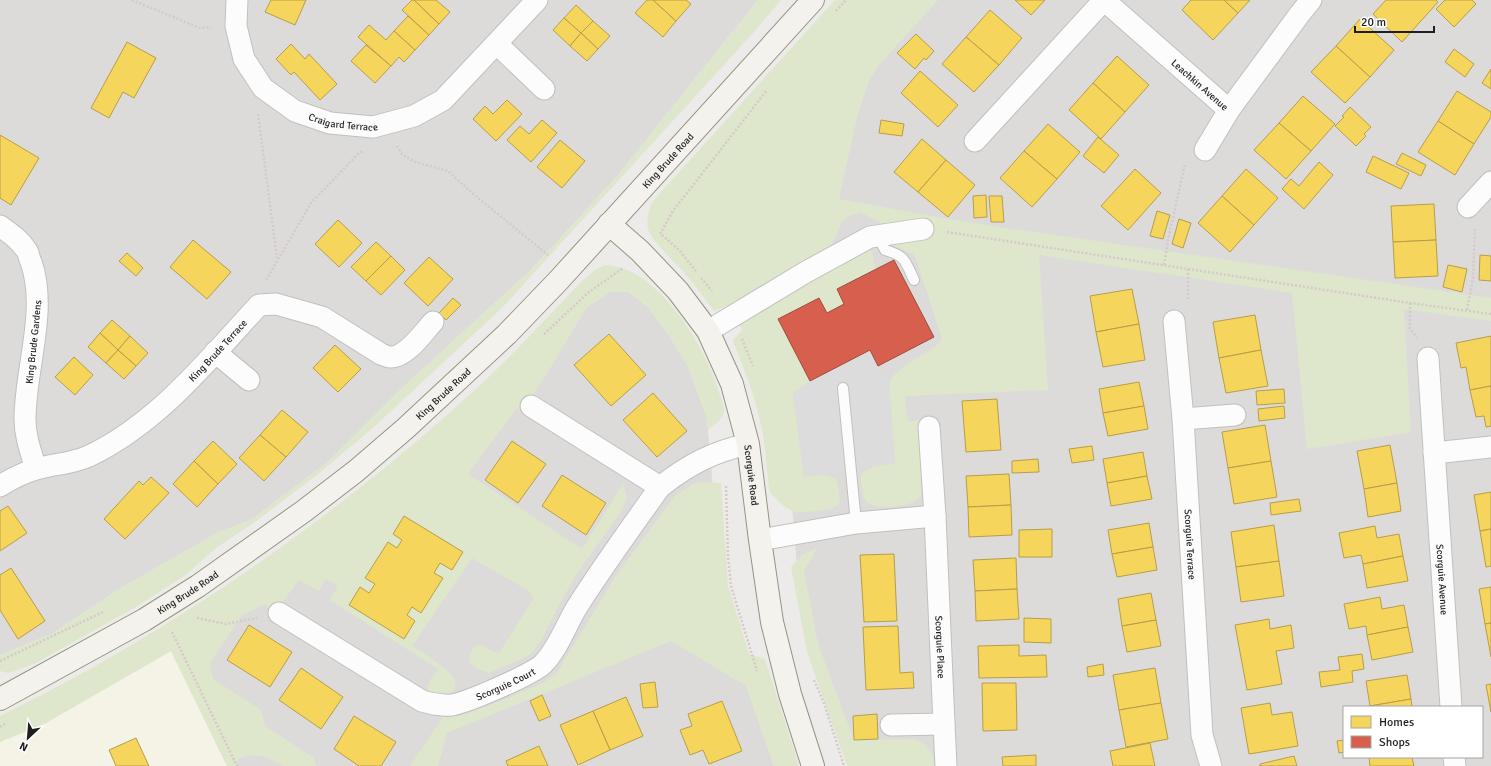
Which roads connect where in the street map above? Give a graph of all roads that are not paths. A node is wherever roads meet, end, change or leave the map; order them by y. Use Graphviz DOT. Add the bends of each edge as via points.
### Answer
graph roads {
  1 [pos="237,0"];
  2 [pos="537,0"];
  3 [pos="813,0"];
  4 [pos="1104,0"];
  5 [pos="1311,0"];
  6 [pos="497,44"];
  7 [pos="544,89"];
  8 [pos="1229,110"];
  9 [pos="975,141"];
  10 [pos="1205,150"];
  11 [pos="1491,182"];
  12 [pos="1468,207"];
  13 [pos="609,224"];
  14 [pos="0,226"];
  15 [pos="923,229"];
  16 [pos="878,236"];
  17 [pos="914,280"];
  18 [pos="1174,321"];
  19 [pos="433,322"];
  20 [pos="708,331"];
  21 [pos="215,352"];
  22 [pos="1428,358"];
  23 [pos="249,380"];
  24 [pos="843,388"];
  25 [pos="531,406"];
  26 [pos="1235,415"];
  27 [pos="1183,419"];
  28 [pos="929,427"];
  29 [pos="748,444"];
  30 [pos="1491,447"];
  31 [pos="1434,453"];
  32 [pos="36,469"];
  33 [pos="0,486"];
  34 [pos="660,487"];
  35 [pos="935,516"];
  36 [pos="856,523"];
  37 [pos="760,540"];
  38 [pos="279,613"];
  39 [pos="0,698"];
  40 [pos="1451,706"];
  41 [pos="944,724"];
  42 [pos="891,725"];
  43 [pos="813,766"];
  44 [pos="946,766"];
  45 [pos="1210,766"];
  1 -- 6 [label="street, Craigard Terrace" via="236,26 244,59 263,88 295,111 330,124 373,127 414,116 443,100"];
  2 -- 6 [label="street, Craigard Terrace"];
  3 -- 13 [label="street, King Brude Road"];
  4 -- 8 [label="street, Leachkin Avenue"];
  4 -- 9 [label="street, Leachkin Avenue"];
  5 -- 8 [label="street, Leachkin Avenue"];
  6 -- 7 [label="street"];
  8 -- 10 [label="street"];
  11 -- 12 [label="street"];
  13 -- 20 [label="street, Scorguie Road" via="640,251 678,291"];
  13 -- 39 [label="street, King Brude Road" via="507,334 356,471 251,550 158,612"];
  14 -- 32 [label="street, King Brude Gardens" via="14,236 27,251 34,271 37,294 35,329 25,419 27,441"];
  15 -- 16 [label="street"];
  16 -- 17 [label="lane" via="885,250 904,259"];
  16 -- 20 [label="street" via="870,237 806,272"];
  18 -- 27 [label="street, Scorguie Terrace"];
  19 -- 21 [label="street, King Brude Terrace" via="409,349 390,357 322,317 276,304 258,305"];
  20 -- 29 [label="street, Scorguie Road" via="732,384"];
  21 -- 23 [label="street"];
  21 -- 32 [label="street, King Brude Terrace" via="169,401 111,444 88,456 64,464"];
  22 -- 31 [label="street, Scorguie Avenue"];
  24 -- 36 [label="lane"];
  25 -- 34 [label="street"];
  26 -- 27 [label="street"];
  27 -- 45 [label="street, Scorguie Terrace" via="1202,735"];
  28 -- 35 [label="street, Scorguie Place"];
  29 -- 34 [label="street, Scorguie Court" via="725,449 699,461"];
  29 -- 37 [label="street, Scorguie Road"];
  30 -- 31 [label="street"];
  31 -- 40 [label="street, Scorguie Avenue"];
  32 -- 33 [label="street, King Brude Terrace"];
  34 -- 38 [label="street, Scorguie Court" via="577,607 542,665 504,685 453,704 437,706 422,701"];
  35 -- 36 [label="street"];
  35 -- 41 [label="street, Scorguie Place"];
  36 -- 37 [label="street"];
  37 -- 43 [label="street, Scorguie Road" via="776,636 790,694"];
  41 -- 42 [label="street"];
  41 -- 44 [label="street, Scorguie Place"];
}
